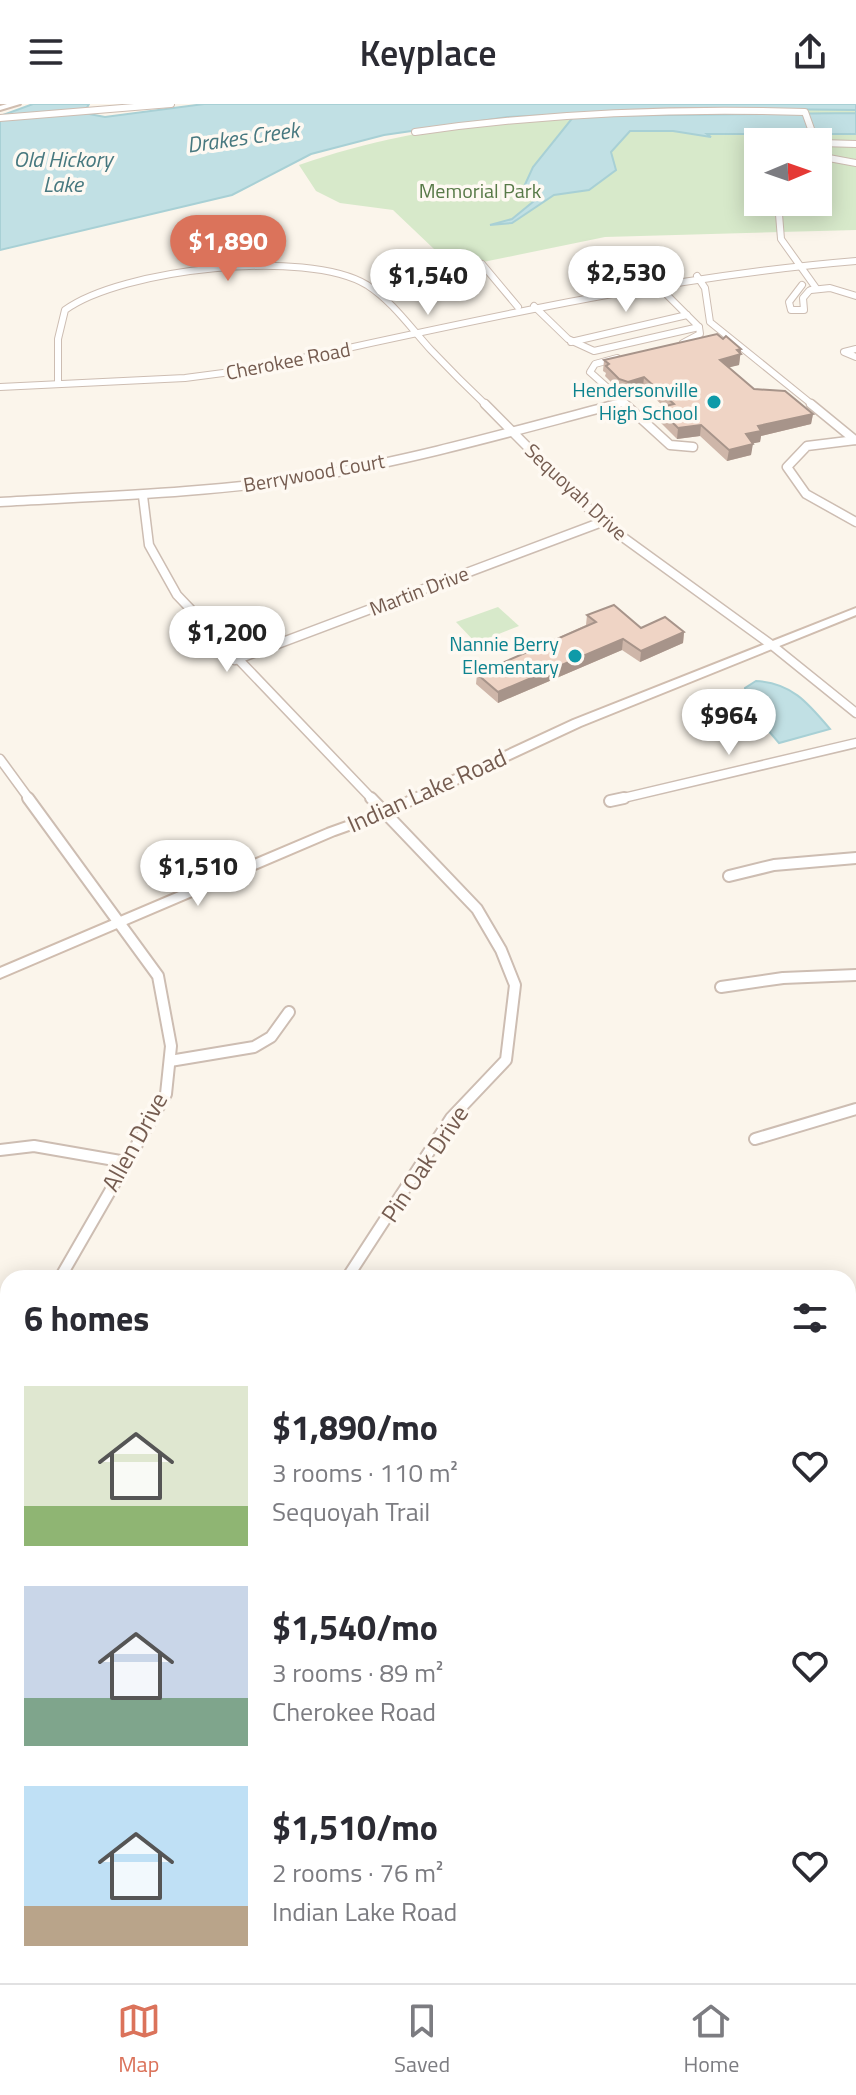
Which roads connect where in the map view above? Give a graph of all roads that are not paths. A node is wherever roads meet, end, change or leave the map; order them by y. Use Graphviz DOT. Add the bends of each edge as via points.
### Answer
graph roads {
  1 [pos="16,104"];
  2 [pos="171,104"];
  3 [pos="0,108"];
  4 [pos="0,118"];
  5 [pos="811,128"];
  6 [pos="415,132"];
  7 [pos="832,142"];
  8 [pos="856,144"];
  9 [pos="832,159"];
  10 [pos="856,163"];
  11 [pos="776,216"];
  12 [pos="856,261"];
  13 [pos="482,264"];
  14 [pos="792,265"];
  15 [pos="697,276"];
  16 [pos="654,282"];
  17 [pos="802,285"];
  18 [pos="813,287"];
  19 [pos="855,293"];
  20 [pos="534,306"];
  21 [pos="518,307"];
  22 [pos="687,315"];
  23 [pos="699,327"];
  24 [pos="417,335"];
  25 [pos="571,342"];
  26 [pos="680,343"];
  27 [pos="856,349"];
  28 [pos="623,357"];
  29 [pos="856,357"];
  30 [pos="58,383"];
  31 [pos="0,387"];
  32 [pos="622,403"];
  33 [pos="512,431"];
  34 [pos="856,440"];
  35 [pos="693,447"];
  36 [pos="143,496"];
  37 [pos="0,502"];
  38 [pos="602,522"];
  39 [pos="856,522"];
  40 [pos="856,611"];
  41 [pos="773,646"];
  42 [pos="235,660"];
  43 [pos="856,713"];
  44 [pos="856,743"];
  45 [pos="0,759"];
  46 [pos="610,801"];
  47 [pos="384,813"];
  48 [pos="856,858"];
  49 [pos="729,876"];
  50 [pos="118,921"];
  51 [pos="0,973"];
  52 [pos="856,975"];
  53 [pos="721,987"];
  54 [pos="289,1012"];
  55 [pos="170,1061"];
  56 [pos="856,1109"];
  57 [pos="755,1139"];
  58 [pos="0,1150"];
  59 [pos="126,1162"];
  60 [pos="65,1270"];
  61 [pos="352,1270"];
  1 -- 3 [label="street"];
  2 -- 4 [label="street"];
  5 -- 6 [label="street" via="805,112 707,108 508,117"];
  7 -- 8 [label="street"];
  9 -- 10 [label="street"];
  11 -- 14 [label="street"];
  12 -- 14 [label="street, Cherokee Road"];
  13 -- 21 [label="street"];
  14 -- 15 [label="street, Cherokee Road"];
  14 -- 17 [label="street"];
  14 -- 18 [label="street"];
  15 -- 16 [label="street, Cherokee Road"];
  15 -- 34 [label="street" via="705,288 710,322"];
  16 -- 20 [label="street, Cherokee Road"];
  16 -- 22 [label="street"];
  17 -- 18 [label="street"];
  17 -- 18 [label="street" via="789,302 791,310 804,310 803,298"];
  18 -- 19 [label="street"];
  20 -- 24 [label="street, Cherokee Road"];
  20 -- 25 [label="street"];
  22 -- 23 [label="street"];
  22 -- 25 [label="street"];
  23 -- 25 [label="street" via="594,351"];
  23 -- 26 [label="street" via="694,340"];
  24 -- 30 [label="street, Cherokee Road" via="216,375"];
  24 -- 30 [label="street, Sequoyah Drive" via="389,301 363,283 330,273 260,264 187,273 126,283 75,301 60,323"];
  24 -- 33 [label="street, Sequoyah Drive"];
  27 -- 29 [label="street" via="844,352"];
  28 -- 32 [label="street" via="595,364 590,372"];
  30 -- 31 [label="street, Cherokee Road"];
  32 -- 33 [label="street, Berrywood Court"];
  32 -- 35 [label="street" via="670,445"];
  33 -- 36 [label="street, Berrywood Court" via="315,476"];
  33 -- 38 [label="street, Sequoyah Drive"];
  34 -- 39 [label="street" via="819,442 799,450 787,467 795,483 829,511"];
  36 -- 37 [label="street, Berrywood Court"];
  36 -- 42 [label="street, Pin Oak Drive" via="149,545 159,568"];
  38 -- 41 [label="street, Sequoyah Drive"];
  38 -- 42 [label="street, Martin Drive"];
  40 -- 41 [label="street, Indian Lake Road"];
  41 -- 43 [label="street, Sequoyah Drive"];
  41 -- 47 [label="street, Indian Lake Road" via="577,723"];
  42 -- 47 [label="street, Pin Oak Drive"];
  44 -- 46 [label="street"];
  45 -- 50 [label="street, Allen Drive"];
  47 -- 50 [label="street, Indian Lake Road"];
  47 -- 61 [label="street, Pin Oak Drive" via="477,909 515,985 506,1060 451,1118"];
  48 -- 49 [label="street"];
  50 -- 51 [label="street, Indian Lake Road"];
  50 -- 55 [label="street, Allen Drive" via="158,976"];
  52 -- 53 [label="street"];
  54 -- 55 [label="street" via="271,1037 254,1047"];
  55 -- 59 [label="street, Allen Drive" via="166,1094"];
  56 -- 57 [label="street"];
  58 -- 59 [label="street" via="34,1146"];
  59 -- 60 [label="street, Allen Drive"];
}
